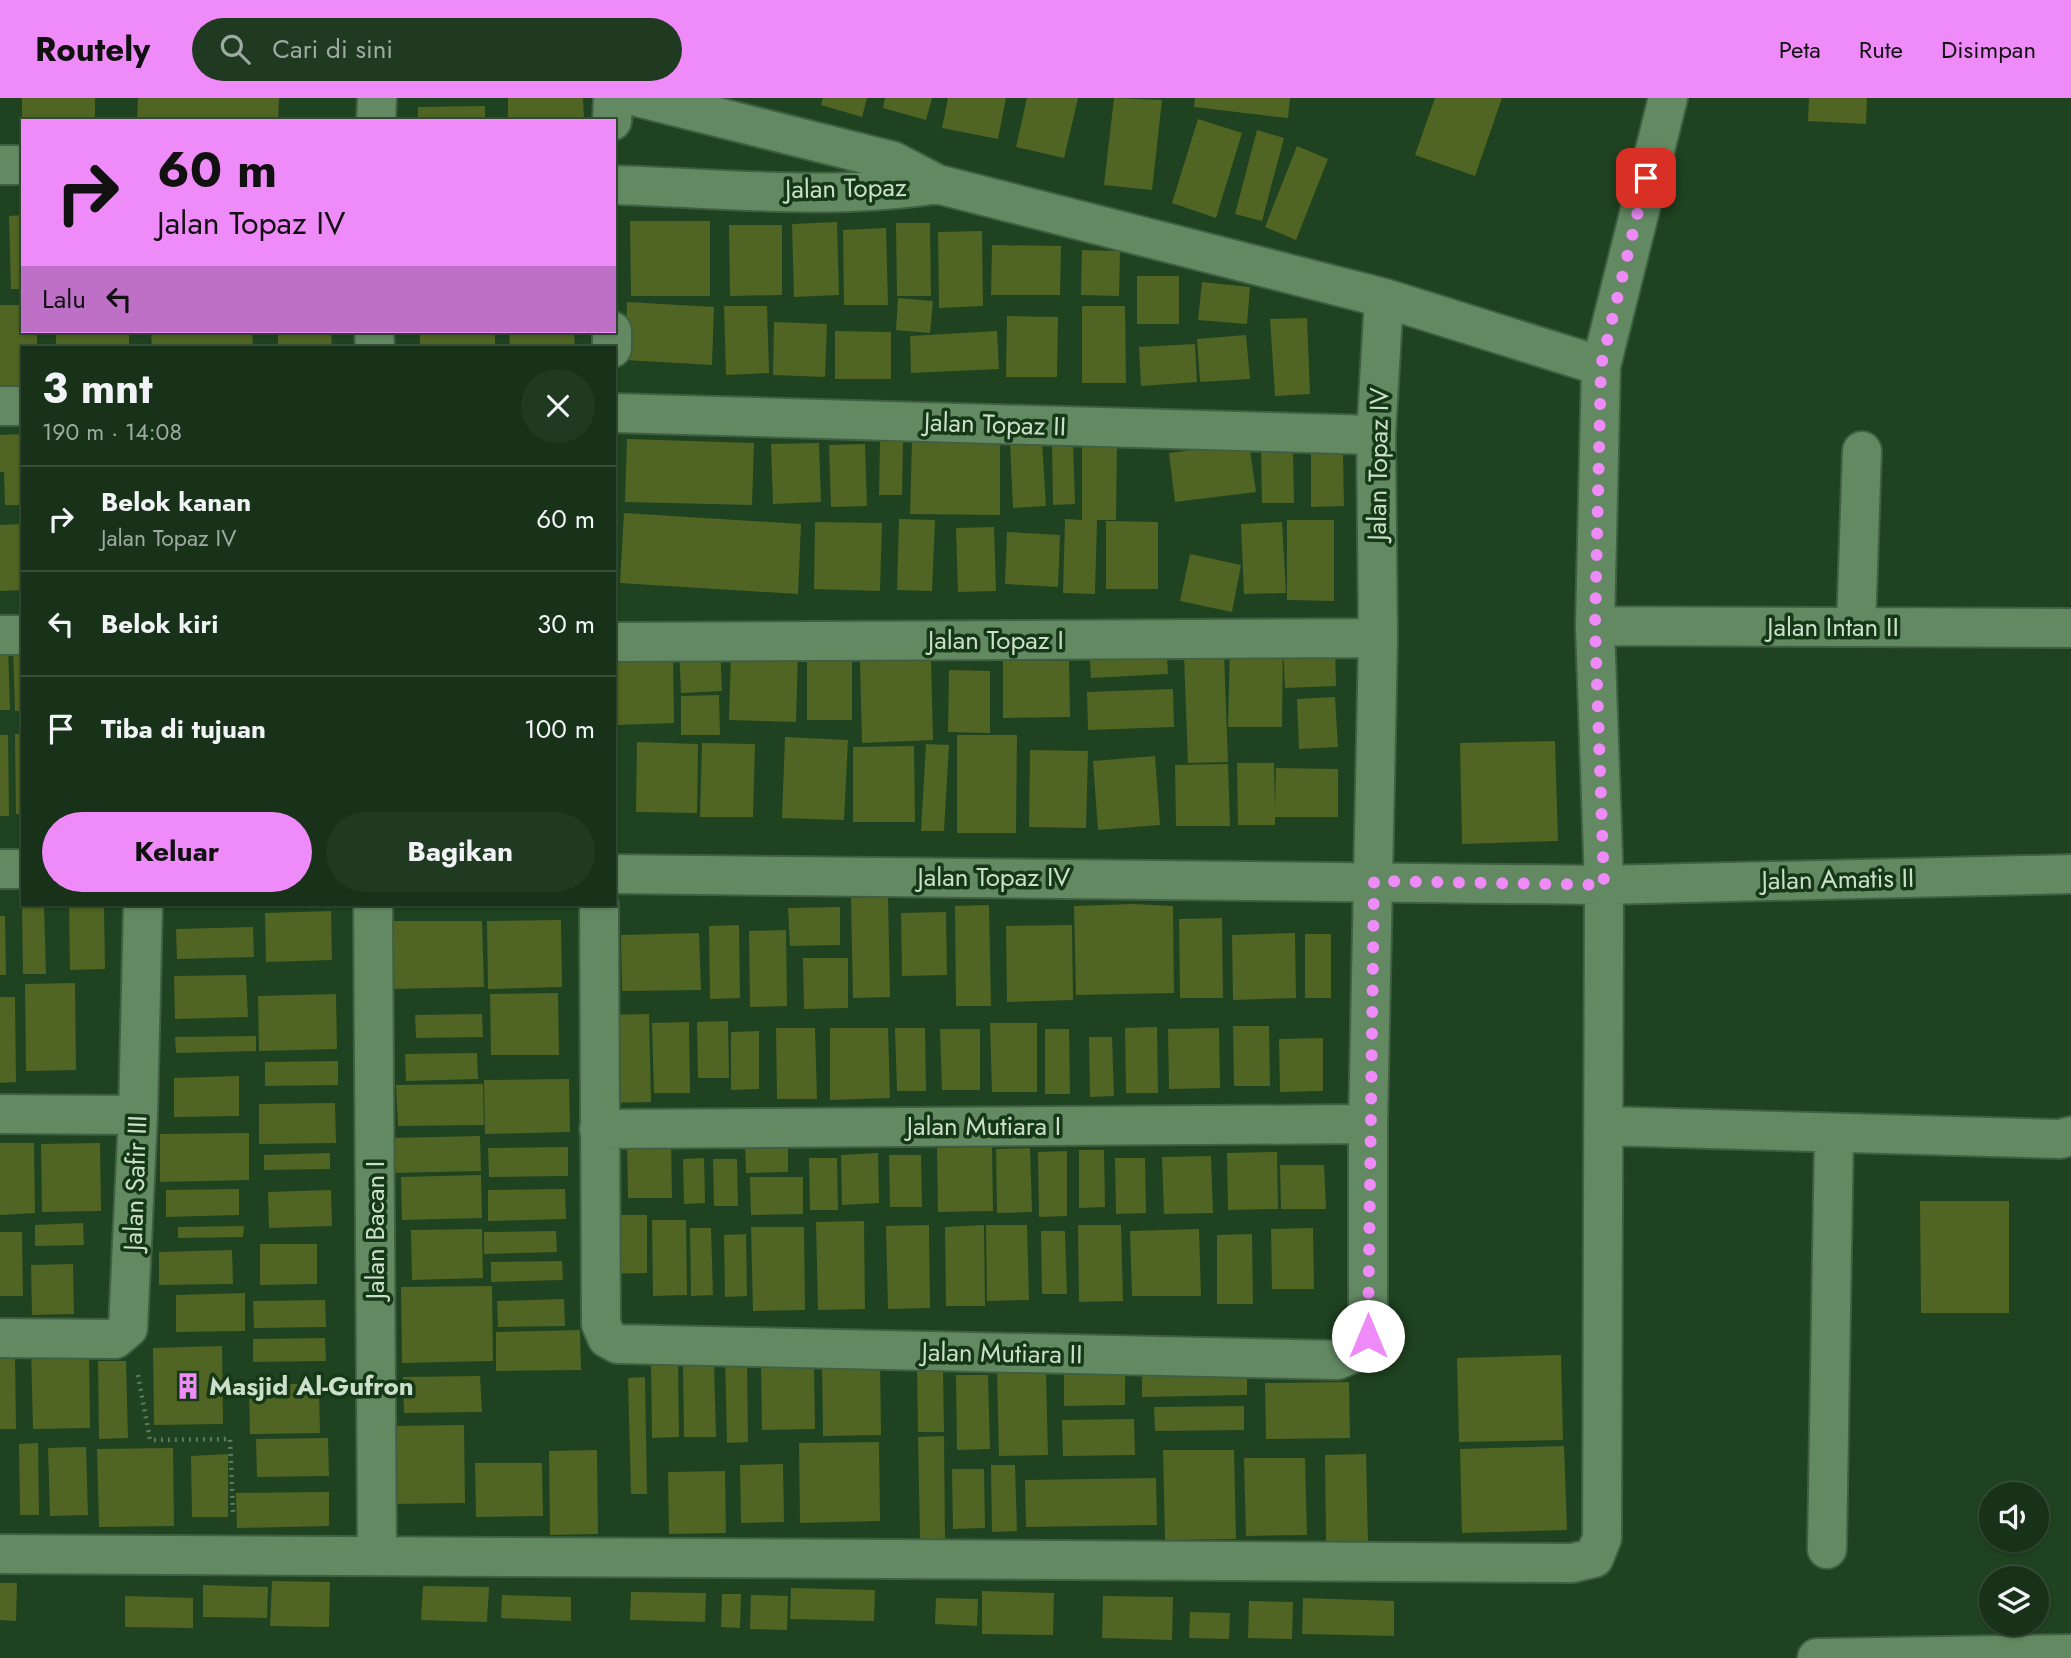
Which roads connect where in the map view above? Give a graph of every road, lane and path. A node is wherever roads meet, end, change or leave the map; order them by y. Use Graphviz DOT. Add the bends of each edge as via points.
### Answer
graph roads {
  1 [pos="377,98"];
  2 [pos="613,98"];
  3 [pos="641,98"];
  4 [pos="1668,98"];
  5 [pos="376,119"];
  6 [pos="612,119"];
  7 [pos="0,165"];
  8 [pos="21,165"];
  9 [pos="937,184"];
  10 [pos="616,185"];
  11 [pos="1384,299"];
  12 [pos="1601,366"];
  13 [pos="21,405"];
  14 [pos="0,406"];
  15 [pos="616,413"];
  16 [pos="1376,435"];
  17 [pos="1862,451"];
  18 [pos="1595,626"];
  19 [pos="1856,627"];
  20 [pos="2071,628"];
  21 [pos="0,635"];
  22 [pos="21,635"];
  23 [pos="1378,638"];
  24 [pos="616,642"];
  25 [pos="0,869"];
  26 [pos="21,869"];
  27 [pos="616,874"];
  28 [pos="2071,874"];
  29 [pos="1374,881"];
  30 [pos="1604,885"];
  31 [pos="143,906"];
  32 [pos="373,906"];
  33 [pos="600,906"];
  34 [pos="0,1114"];
  35 [pos="138,1115"];
  36 [pos="1368,1124"];
  37 [pos="1605,1126"];
  38 [pos="599,1129"];
  39 [pos="1834,1133"];
  40 [pos="2071,1136"];
  41 [pos="128,1324"];
  42 [pos="0,1338"];
  43 [pos="1826,1549"];
  44 [pos="0,1554"];
  45 [pos="377,1554"];
  46 [pos="234,1555"];
  47 [pos="2071,1654"];
  48 [pos="1817,1658"];
  1 -- 5 [label="street"];
  2 -- 6 [label="street"];
  3 -- 9 [label="street, Jalan Topaz" via="893,161"];
  4 -- 12 [label="street"];
  7 -- 8 [label="street"];
  9 -- 10 [label="street, Jalan Topaz" via="893,191"];
  9 -- 11 [label="street"];
  11 -- 12 [label="street"];
  11 -- 16 [label="street, Jalan Topaz IV"];
  12 -- 18 [label="street"];
  13 -- 14 [label="street"];
  15 -- 16 [label="street, Jalan Topaz II"];
  16 -- 23 [label="street, Jalan Topaz IV"];
  17 -- 19 [label="street"];
  18 -- 19 [label="street, Jalan Intan II"];
  18 -- 30 [label="street"];
  19 -- 20 [label="street, Jalan Intan II"];
  21 -- 22 [label="street"];
  23 -- 24 [label="street, Jalan Topaz I"];
  23 -- 29 [label="street, Jalan Topaz IV"];
  25 -- 26 [label="street"];
  27 -- 29 [label="street, Jalan Topaz IV"];
  28 -- 30 [label="street, Jalan Amatis II"];
  29 -- 30 [label="street, Jalan Topaz IV"];
  29 -- 36 [label="street, Jalan Mutiara II"];
  30 -- 37 [label="street"];
  31 -- 35 [label="street, Jalan Safir III"];
  32 -- 45 [label="street, Jalan Bacan I"];
  33 -- 38 [label="street, Jalan Mutiara II"];
  34 -- 35 [label="street"];
  35 -- 41 [label="street, Jalan Safir III"];
  36 -- 38 [label="street, Jalan Mutiara I"];
  36 -- 38 [label="street, Jalan Mutiara II" via="1368,1336 1358,1351 1337,1360 618,1344 607,1338 601,1324"];
  37 -- 39 [label="street"];
  37 -- 45 [label="street" via="1602,1538 1594,1558 1572,1563"];
  39 -- 40 [label="street"];
  39 -- 43 [label="street"];
  41 -- 42 [label="street" via="115,1339"];
  41 -- 46 [label="path" via="150,1440 230,1439"];
  44 -- 46 [label="street"];
  45 -- 46 [label="street"];
  47 -- 48 [label="street"];
}
